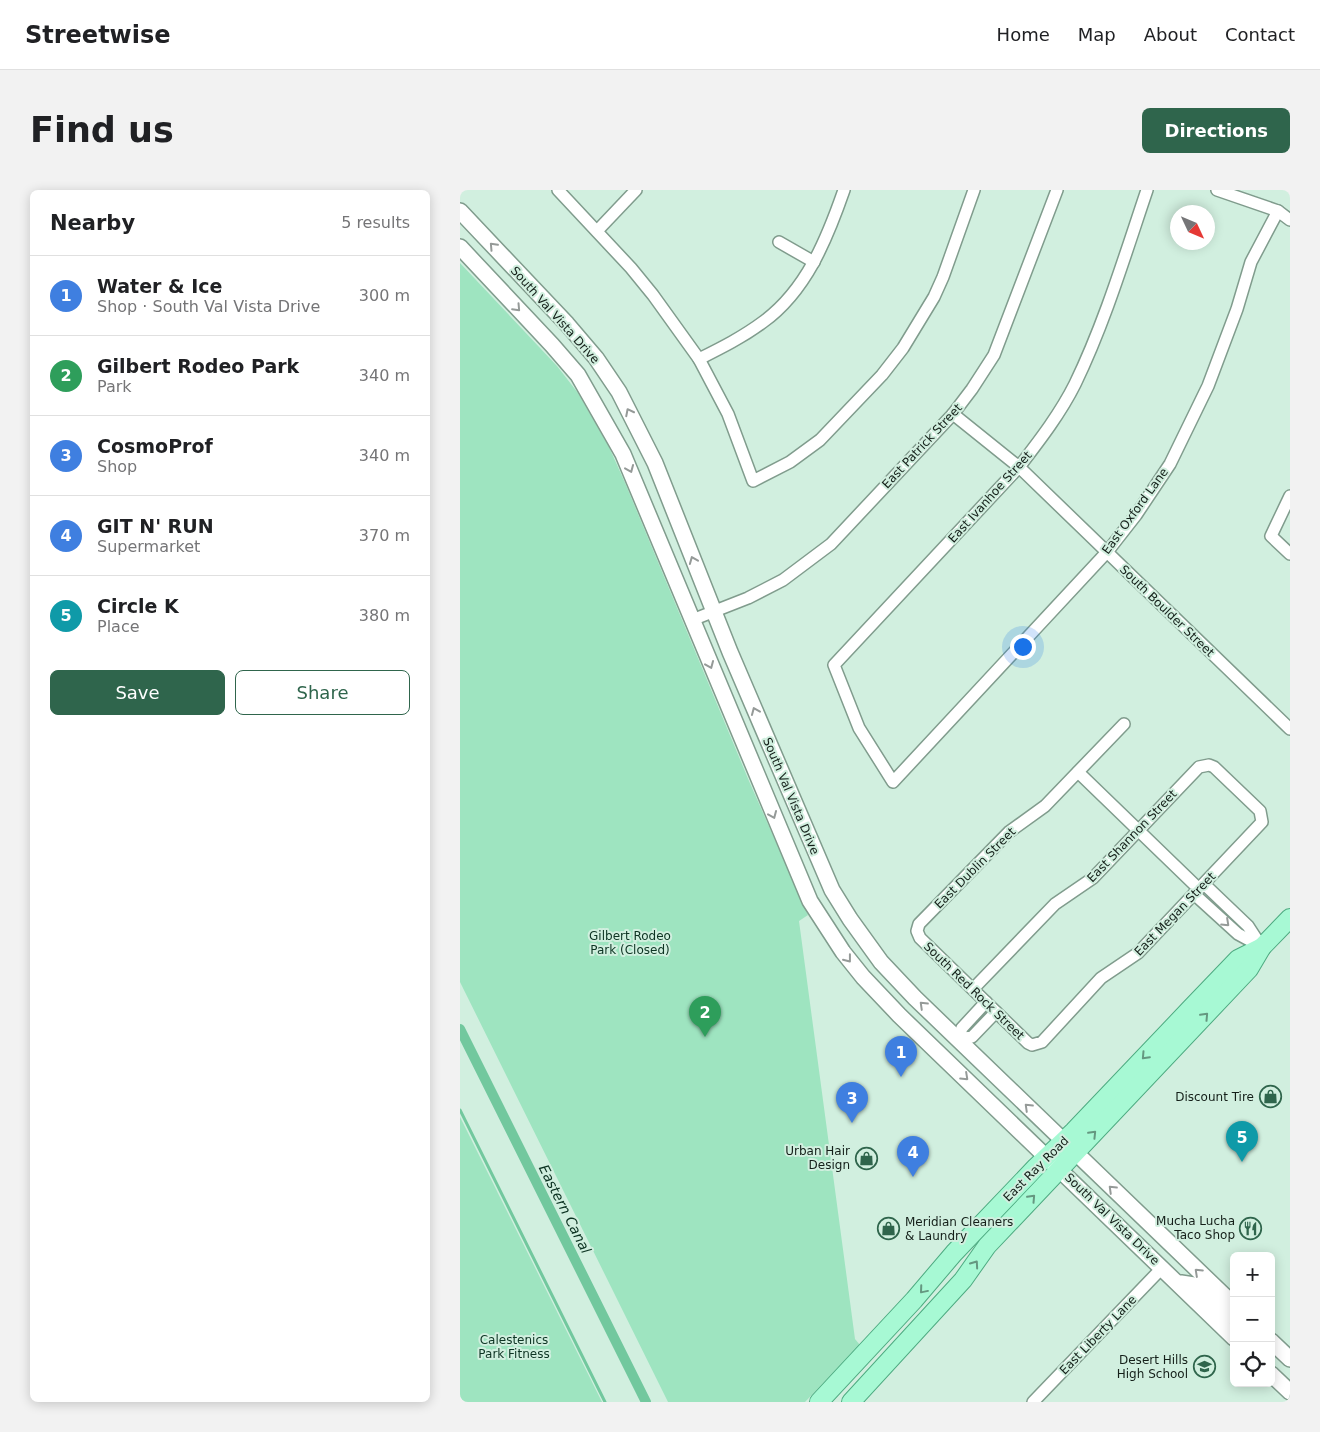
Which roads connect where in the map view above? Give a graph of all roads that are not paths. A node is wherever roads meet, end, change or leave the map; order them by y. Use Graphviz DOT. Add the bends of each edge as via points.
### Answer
graph roads {
  1 [pos="558,190"];
  2 [pos="636,190"];
  3 [pos="844,190"];
  4 [pos="974,190"];
  5 [pos="1147,190"];
  6 [pos="1217,190"];
  7 [pos="1054,191"];
  8 [pos="460,211"];
  9 [pos="1278,211"];
  10 [pos="1290,220"];
  11 [pos="597,231"];
  12 [pos="779,242"];
  13 [pos="460,247"];
  14 [pos="814,262"];
  15 [pos="699,359"];
  16 [pos="953,414"];
  17 [pos="1020,467"];
  18 [pos="1290,496"];
  19 [pos="1107,552"];
  20 [pos="1290,554"];
  21 [pos="713,611"];
  22 [pos="692,620"];
  23 [pos="1124,724"];
  24 [pos="1290,729"];
  25 [pos="1204,765"];
  26 [pos="1078,772"];
  27 [pos="893,782"];
  28 [pos="1138,830"];
  29 [pos="808,836"];
  30 [pos="787,847"];
  31 [pos="1199,889"];
  32 [pos="1290,918"];
  33 [pos="917,931"];
  34 [pos="1262,948"];
  35 [pos="973,990"];
  36 [pos="986,1002"];
  37 [pos="996,1012"];
  38 [pos="958,1039"];
  39 [pos="1036,1044"];
  40 [pos="942,1056"];
  41 [pos="1069,1147"];
  42 [pos="1047,1156"];
  43 [pos="1060,1169"];
  44 [pos="1162,1268"];
  45 [pos="1177,1282"];
  46 [pos="1230,1301"];
  47 [pos="1230,1315"];
  48 [pos="892,1324"];
  49 [pos="1230,1334"];
  50 [pos="1272,1342"];
  51 [pos="1290,1359"];
  52 [pos="1275,1378"];
  53 [pos="1290,1392"];
  54 [pos="856,1397"];
  55 [pos="819,1402"];
  56 [pos="1033,1402"];
  1 -- 11 [label="street"];
  2 -- 11 [label="street"];
  3 -- 14 [label="street" via="829,233"];
  4 -- 15 [label="street" via="943,277 903,348 820,440 790,462 753,480 728,414"];
  5 -- 17 [label="street, East Ivanhoe Street" via="1098,332 1074,386"];
  6 -- 9 [label="street"];
  7 -- 16 [label="street, East Patrick Street" via="994,354"];
  21 -- 8 [label="main road, South Val Vista Drive, one-way" via="655,463 619,392 567,324"];
  9 -- 10 [label="street"];
  9 -- 19 [label="street, East Oxford Lane" via="1251,262 1208,386 1170,464"];
  11 -- 15 [label="street" via="653,295"];
  12 -- 14 [label="street"];
  13 -- 22 [label="main road, South Val Vista Drive, one-way" via="578,375 624,454"];
  14 -- 15 [label="street" via="787,299 764,322"];
  16 -- 17 [label="street, South Boulder Street"];
  16 -- 21 [label="street, East Patrick Street" via="831,544 783,580"];
  17 -- 19 [label="street, South Boulder Street"];
  17 -- 27 [label="street, East Ivanhoe Street" via="834,664 859,728"];
  18 -- 20 [label="street" via="1271,536"];
  19 -- 24 [label="street, South Boulder Street"];
  19 -- 27 [label="street, East Oxford Lane"];
  21 -- 22 [label="street, East Patrick Street"];
  29 -- 21 [label="main road, South Val Vista Drive, one-way"];
  22 -- 30 [label="main road, South Val Vista Drive, one-way"];
  23 -- 26 [label="street, East Dublin Street"];
  25 -- 28 [label="street, East Shannon Street"];
  25 -- 31 [label="street, East Megan Street" via="1214,767 1260,812 1262,822"];
  26 -- 28 [label="street"];
  26 -- 33 [label="street, East Dublin Street" via="1045,806 1009,832 919,924"];
  28 -- 31 [label="street"];
  28 -- 35 [label="street, East Shannon Street" via="1093,878 1055,904"];
  29 -- 30 [label="main road"];
  38 -- 29 [label="main road, South Val Vista Drive, one-way" via="881,962 862,937 832,890"];
  30 -- 40 [label="main road, South Val Vista Drive, one-way" via="810,901 843,952 863,977"];
  31 -- 34 [label="street" via="1238,934"];
  31 -- 39 [label="street, East Megan Street" via="1138,953 1102,978 1042,1042"];
  32 -- 34 [label="main road, East Ray Road"];
  33 -- 35 [label="street, South Red Rock Street" via="920,938"];
  34 -- 41 [label="main road, East Ray Road" via="1249,969"];
  35 -- 36 [label="street, South Red Rock Street"];
  36 -- 37 [label="street, South Red Rock Street"];
  36 -- 38 [label="street" via="962,1028"];
  37 -- 38 [label="street" via="972,1037"];
  37 -- 39 [label="street, South Red Rock Street" via="1028,1043"];
  38 -- 40 [label="main road"];
  41 -- 38 [label="main road, South Val Vista Drive, one-way"];
  40 -- 42 [label="main road, South Val Vista Drive, one-way"];
  41 -- 42 [label="main road, East Ray Road"];
  41 -- 43 [label="main road, East Ray Road"];
  46 -- 41 [label="main road, South Val Vista Drive, one-way"];
  42 -- 43 [label="main road, South Val Vista Drive"];
  42 -- 48 [label="main road, East Ray Road, one-way" via="954,1253"];
  43 -- 44 [label="main road, South Val Vista Drive"];
  54 -- 43 [label="main road, East Ray Road, one-way" via="964,1280 987,1246"];
  44 -- 45 [label="main road, South Val Vista Drive"];
  44 -- 56 [label="street, East Liberty Lane"];
  45 -- 47 [label="main road" via="1194,1284"];
  45 -- 49 [label="main road, South Val Vista Drive"];
  48 -- 54 [label="main road" via="892,1342 866,1371"];
  48 -- 55 [label="main road, East Ray Road"];
  50 -- 51 [label="main road"];
  52 -- 53 [label="main road"];
}
